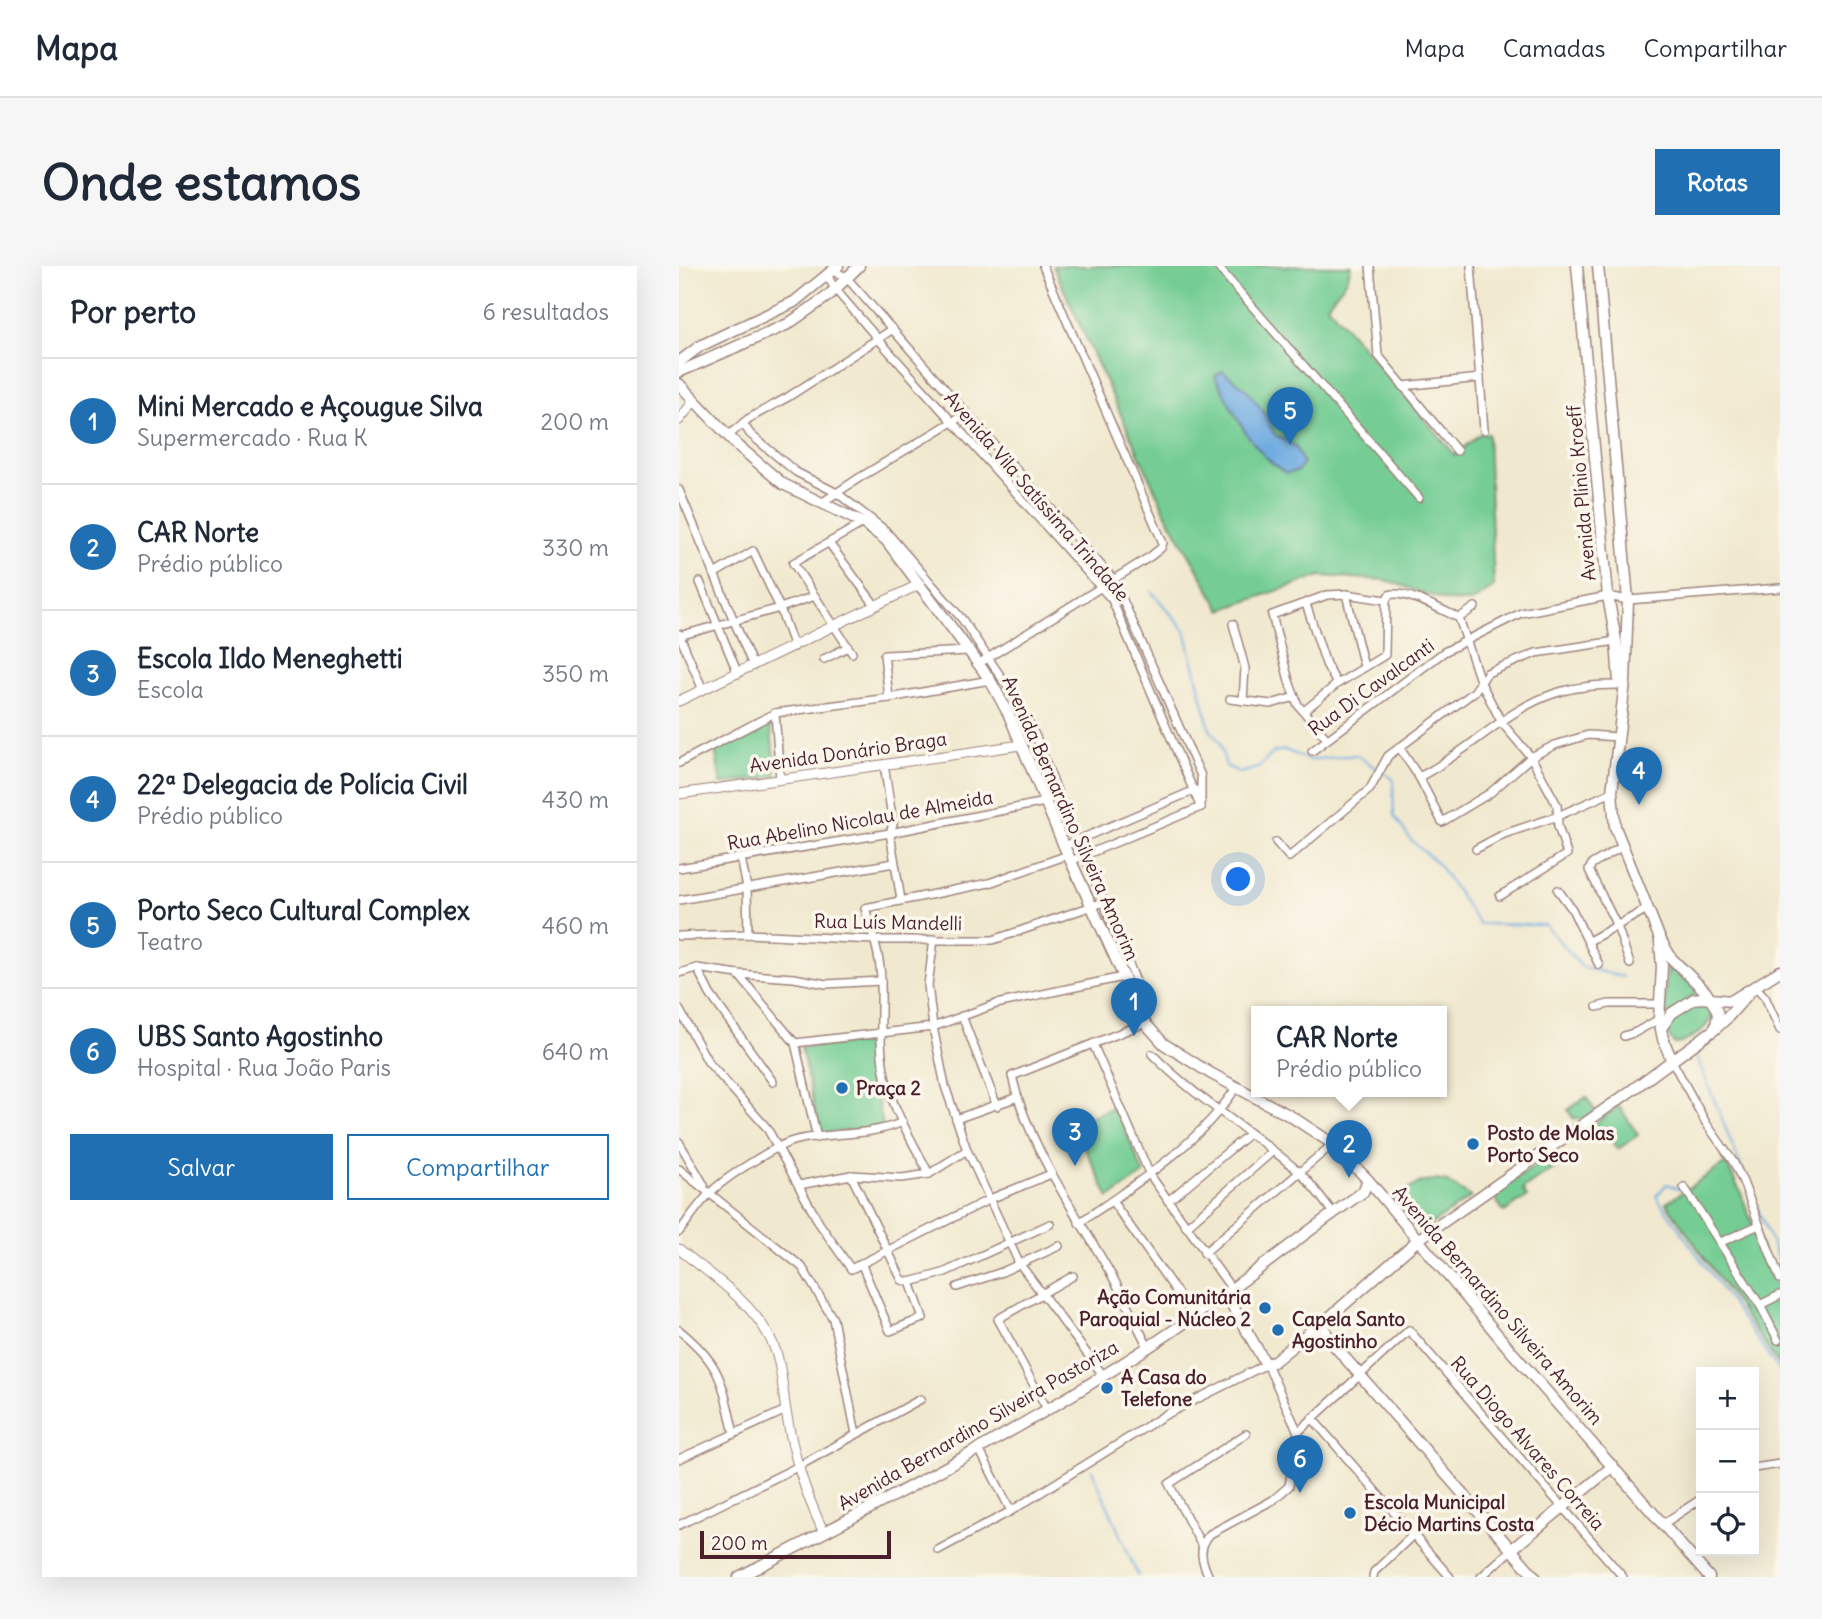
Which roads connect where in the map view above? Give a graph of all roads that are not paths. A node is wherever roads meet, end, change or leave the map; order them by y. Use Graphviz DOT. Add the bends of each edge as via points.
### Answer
graph roads {
  1 [pos="859,266"];
  2 [pos="1043,266"];
  3 [pos="1217,266"];
  4 [pos="1370,266"];
  5 [pos="1471,266"];
  6 [pos="1577,266"];
  7 [pos="1598,266"];
  8 [pos="832,270"];
  9 [pos="846,277"];
  10 [pos="835,289"];
  11 [pos="893,329"];
  12 [pos="878,339"];
  13 [pos="700,346"];
  14 [pos="679,353"];
  15 [pos="679,362"];
  16 [pos="685,369"];
  17 [pos="1480,378"];
  18 [pos="681,386"];
  19 [pos="1403,386"];
  20 [pos="694,401"];
  21 [pos="967,413"];
  22 [pos="679,420"];
  23 [pos="951,422"];
  24 [pos="743,423"];
  25 [pos="1484,430"];
  26 [pos="728,436"];
  27 [pos="1457,450"];
  28 [pos="679,490"];
  29 [pos="837,493"];
  30 [pos="1419,498"];
  31 [pos="823,502"];
  32 [pos="863,523"];
  33 [pos="828,543"];
  34 [pos="714,574"];
  35 [pos="1115,580"];
  36 [pos="700,582"];
  37 [pos="920,584"];
  38 [pos="1101,588"];
  39 [pos="1780,588"];
  40 [pos="1346,594"];
  41 [pos="815,596"];
  42 [pos="1608,596"];
  43 [pos="1388,598"];
  44 [pos="1628,600"];
  45 [pos="1306,604"];
  46 [pos="875,606"];
  47 [pos="1475,607"];
  48 [pos="780,608"];
  49 [pos="1459,618"];
  50 [pos="733,620"];
  51 [pos="1233,624"];
  52 [pos="717,625"];
  53 [pos="836,625"];
  54 [pos="679,635"];
  55 [pos="1616,641"];
  56 [pos="1467,642"];
  57 [pos="794,647"];
  58 [pos="969,651"];
  59 [pos="989,657"];
  60 [pos="824,659"];
  61 [pos="978,664"];
  62 [pos="753,666"];
  63 [pos="1364,667"];
  64 [pos="738,674"];
  65 [pos="990,680"];
  66 [pos="1480,681"];
  67 [pos="1337,684"];
  68 [pos="1619,685"];
  69 [pos="703,690"];
  70 [pos="1295,697"];
  71 [pos="889,698"];
  72 [pos="1230,699"];
  73 [pos="679,701"];
  74 [pos="1243,701"];
  75 [pos="1304,711"];
  76 [pos="775,713"];
  77 [pos="1622,717"];
  78 [pos="1502,723"];
  79 [pos="1036,737"];
  80 [pos="1618,737"];
  81 [pos="1327,739"];
  82 [pos="1021,745"];
  83 [pos="1399,747"];
  84 [pos="1312,751"];
  85 [pos="1531,757"];
  86 [pos="679,762"];
  87 [pos="884,764"];
  88 [pos="1419,777"];
  89 [pos="780,779"];
  90 [pos="1202,787"];
  91 [pos="1193,791"];
  92 [pos="1612,792"];
  93 [pos="679,794"];
  94 [pos="1045,802"];
  95 [pos="1201,807"];
  96 [pos="1559,816"];
  97 [pos="890,833"];
  98 [pos="1079,839"];
  99 [pos="1276,842"];
  100 [pos="1623,846"];
  101 [pos="1476,849"];
  102 [pos="1068,854"];
  103 [pos="1086,855"];
  104 [pos="741,858"];
  105 [pos="894,863"];
  106 [pos="679,868"];
  107 [pos="747,888"];
  108 [pos="1558,890"];
  109 [pos="1500,896"];
  110 [pos="679,900"];
  111 [pos="901,900"];
  112 [pos="1104,902"];
  113 [pos="1092,907"];
  114 [pos="1647,909"];
  115 [pos="1617,926"];
  116 [pos="748,934"];
  117 [pos="679,936"];
  118 [pos="934,939"];
  119 [pos="1660,939"];
  120 [pos="874,940"];
  121 [pos="1589,941"];
  122 [pos="1630,964"];
  123 [pos="1599,965"];
  124 [pos="697,968"];
  125 [pos="1780,971"];
  126 [pos="679,973"];
  127 [pos="738,974"];
  128 [pos="1123,977"];
  129 [pos="881,981"];
  130 [pos="1755,986"];
  131 [pos="1139,989"];
  132 [pos="1712,1000"];
  133 [pos="1658,1004"];
  134 [pos="1597,1007"];
  135 [pos="679,1009"];
  136 [pos="962,1016"];
  137 [pos="1145,1023"];
  138 [pos="933,1027"];
  139 [pos="1661,1029"];
  140 [pos="1715,1029"];
  141 [pos="1780,1030"];
  142 [pos="879,1035"];
  143 [pos="1624,1035"];
  144 [pos="795,1043"];
  145 [pos="1093,1044"];
  146 [pos="1693,1045"];
  147 [pos="1153,1054"];
  148 [pos="1672,1061"];
  149 [pos="773,1082"];
  150 [pos="1236,1088"];
  151 [pos="1251,1096"];
  152 [pos="1018,1097"];
  153 [pos="1253,1097"];
  154 [pos="997,1106"];
  155 [pos="1220,1113"];
  156 [pos="956,1119"];
  157 [pos="903,1122"];
  158 [pos="1249,1134"];
  159 [pos="817,1138"];
  160 [pos="679,1142"];
  161 [pos="1333,1144"];
  162 [pos="778,1148"];
  163 [pos="967,1150"];
  164 [pos="1273,1151"];
  165 [pos="679,1169"];
  166 [pos="1299,1172"];
  167 [pos="929,1174"];
  168 [pos="1051,1174"];
  169 [pos="851,1175"];
  170 [pos="1150,1175"];
  171 [pos="1368,1180"];
  172 [pos="799,1185"];
  173 [pos="1684,1187"];
  174 [pos="708,1191"];
  175 [pos="1363,1192"];
  176 [pos="1380,1195"];
  177 [pos="990,1199"];
  178 [pos="1112,1200"];
  179 [pos="1168,1201"];
  180 [pos="1333,1213"];
  181 [pos="1079,1223"];
  182 [pos="1051,1224"];
  183 [pos="1759,1224"];
  184 [pos="1186,1227"];
  185 [pos="679,1232"];
  186 [pos="1419,1239"];
  187 [pos="1008,1242"];
  188 [pos="1721,1242"];
  189 [pos="1059,1247"];
  190 [pos="679,1249"];
  191 [pos="889,1250"];
  192 [pos="1204,1253"];
  193 [pos="861,1263"];
  194 [pos="1019,1263"];
  195 [pos="1073,1276"];
  196 [pos="1780,1279"];
  197 [pos="910,1282"];
  198 [pos="957,1287"];
  199 [pos="1231,1288"];
  200 [pos="1042,1295"];
  201 [pos="1780,1295"];
  202 [pos="1760,1305"];
  203 [pos="1232,1306"];
  204 [pos="1193,1315"];
  205 [pos="1325,1329"];
  206 [pos="679,1330"];
  207 [pos="1778,1340"];
  208 [pos="1148,1348"];
  209 [pos="1267,1364"];
  210 [pos="1359,1374"];
  211 [pos="1103,1375"];
  212 [pos="921,1399"];
  213 [pos="1047,1409"];
  214 [pos="786,1410"];
  215 [pos="1312,1418"];
  216 [pos="1298,1432"];
  217 [pos="734,1434"];
  218 [pos="856,1434"];
  219 [pos="1247,1434"];
  220 [pos="979,1449"];
  221 [pos="679,1459"];
  222 [pos="1780,1464"];
  223 [pos="1613,1466"];
  224 [pos="797,1467"];
  225 [pos="1759,1467"];
  226 [pos="1696,1502"];
  227 [pos="1563,1508"];
  228 [pos="1011,1511"];
  229 [pos="1663,1524"];
  230 [pos="679,1525"];
  231 [pos="824,1533"];
  232 [pos="1413,1535"];
  233 [pos="1202,1546"];
  234 [pos="938,1550"];
  235 [pos="1511,1550"];
  236 [pos="1373,1576"];
  237 [pos="739,1577"];
  238 [pos="1209,1577"];
  239 [pos="1450,1577"];
  240 [pos="1481,1577"];
  241 [pos="1535,1577"];
  242 [pos="1623,1577"];
  243 [pos="1709,1577"];
  1 -- 9 [label="main road"];
  2 -- 35 [label="street" via="1162,538 1157,552"];
  3 -- 30 [label="street"];
  4 -- 19 [label="street" via="1377,353"];
  5 -- 17 [label="street"];
  6 -- 42 [label="main road, Avenida Plínio Kroeff"];
  7 -- 44 [label="main road, Avenida Plínio Kroeff"];
  8 -- 9 [label="street, Avenida Vila Satíssima Trindade"];
  8 -- 10 [label="street, Avenida Vila Satíssima Trindade"];
  8 -- 13 [label="main road" via="783,308"];
  9 -- 10 [label="main road"];
  9 -- 11 [label="street, Avenida Vila Satíssima Trindade"];
  10 -- 12 [label="street, Avenida Vila Satíssima Trindade"];
  10 -- 16 [label="main road" via="789,324"];
  11 -- 12 [label="street"];
  11 -- 21 [label="street, Avenida Vila Satíssima Trindade"];
  12 -- 23 [label="street, Avenida Vila Satíssima Trindade"];
  12 -- 24 [label="street"];
  13 -- 14 [label="main road"];
  13 -- 15 [label="main road"];
  16 -- 18 [label="main road"];
  17 -- 19 [label="street"];
  17 -- 25 [label="street"];
  18 -- 20 [label="main road, Avenida Bernardino Silveira Amorim"];
  19 -- 27 [label="street"];
  20 -- 22 [label="street"];
  20 -- 26 [label="main road, Avenida Bernardino Silveira Amorim"];
  21 -- 23 [label="street"];
  21 -- 35 [label="street, Avenida Vila Satíssima Trindade"];
  23 -- 29 [label="street"];
  23 -- 38 [label="street, Avenida Vila Satíssima Trindade"];
  24 -- 26 [label="street"];
  24 -- 29 [label="street" via="750,435 796,472"];
  26 -- 31 [label="main road, Avenida Bernardino Silveira Amorim" via="783,484"];
  28 -- 34 [label="street"];
  29 -- 31 [label="street"];
  29 -- 59 [label="street" via="897,542"];
  31 -- 32 [label="main road, Avenida Bernardino Silveira Amorim"];
  32 -- 33 [label="street"];
  32 -- 37 [label="main road, Avenida Bernardino Silveira Amorim" via="887,540"];
  33 -- 41 [label="street" via="793,563"];
  33 -- 46 [label="street"];
  34 -- 48 [label="street" via="753,551"];
  34 -- 50 [label="street"];
  35 -- 38 [label="street"];
  35 -- 90 [label="street, Avenida Vila Satíssima Trindade"];
  36 -- 52 [label="street"];
  37 -- 46 [label="street"];
  37 -- 58 [label="main road, Avenida Bernardino Silveira Amorim"];
  38 -- 59 [label="street"];
  38 -- 91 [label="street, Avenida Vila Satíssima Trindade" via="1118,612"];
  39 -- 44 [label="street"];
  40 -- 43 [label="street"];
  40 -- 45 [label="street" via="1327,595"];
  40 -- 63 [label="street"];
  41 -- 48 [label="street"];
  41 -- 53 [label="street"];
  42 -- 44 [label="street"];
  42 -- 55 [label="main road, Avenida Plínio Kroeff"];
  42 -- 56 [label="street, Rua Di Cavalcanti" via="1521,613"];
  43 -- 49 [label="street" via="1395,593 1406,596"];
  43 -- 63 [label="street" via="1385,655"];
  44 -- 77 [label="main road, Avenida Plínio Kroeff"];
  45 -- 67 [label="street"];
  45 -- 70 [label="street" via="1272,615"];
  46 -- 53 [label="street"];
  47 -- 49 [label="street"];
  48 -- 50 [label="street"];
  48 -- 57 [label="street"];
  49 -- 56 [label="street"];
  50 -- 52 [label="street"];
  50 -- 62 [label="street"];
  51 -- 74 [label="street" via="1245,668"];
  52 -- 54 [label="street"];
  52 -- 64 [label="street"];
  53 -- 57 [label="street"];
  53 -- 60 [label="street" via="850,650"];
  54 -- 69 [label="street"];
  55 -- 66 [label="street" via="1536,653 1487,673"];
  55 -- 68 [label="main road, Avenida Plínio Kroeff"];
  56 -- 66 [label="street"];
  56 -- 81 [label="street, Rua Di Cavalcanti" via="1444,652"];
  57 -- 62 [label="street"];
  58 -- 61 [label="main road, Avenida Bernardino Silveira Amorim"];
  58 -- 71 [label="street" via="884,655"];
  59 -- 61 [label="street"];
  59 -- 79 [label="street"];
  61 -- 65 [label="main road, Avenida Bernardino Silveira Amorim"];
  62 -- 64 [label="street"];
  63 -- 67 [label="street"];
  64 -- 69 [label="street"];
  65 -- 71 [label="street"];
  65 -- 82 [label="main road, Avenida Bernardino Silveira Amorim"];
  66 -- 78 [label="street"];
  66 -- 83 [label="street" via="1474,692"];
  67 -- 75 [label="street"];
  68 -- 77 [label="main road, Avenida Plínio Kroeff"];
  68 -- 78 [label="street" via="1553,693"];
  69 -- 73 [label="street"];
  70 -- 74 [label="street" via="1271,704"];
  70 -- 75 [label="street"];
  71 -- 76 [label="street"];
  72 -- 74 [label="street"];
  75 -- 81 [label="street"];
  76 -- 86 [label="street"];
  76 -- 89 [label="street"];
  77 -- 80 [label="main road, Avenida Plínio Kroeff"];
  78 -- 85 [label="street"];
  78 -- 88 [label="street"];
  79 -- 82 [label="street"];
  79 -- 98 [label="street"];
  80 -- 85 [label="street" via="1588,735"];
  80 -- 92 [label="main road, Avenida Plínio Kroeff"];
  81 -- 84 [label="street, Rua Di Cavalcanti"];
  82 -- 87 [label="street, Avenida Donário Braga"];
  82 -- 94 [label="main road, Avenida Bernardino Silveira Amorim"];
  83 -- 88 [label="street"];
  83 -- 99 [label="street" via="1388,756 1370,789 1289,857"];
  85 -- 88 [label="street" via="1490,793 1442,821"];
  85 -- 96 [label="street"];
  87 -- 89 [label="street, Avenida Donário Braga"];
  87 -- 97 [label="street" via="893,824"];
  89 -- 93 [label="street, Avenida Donário Braga"];
  90 -- 91 [label="street"];
  90 -- 95 [label="street, Avenida Vila Satíssima Trindade"];
  91 -- 95 [label="street, Avenida Vila Satíssima Trindade"];
  91 -- 98 [label="street"];
  92 -- 96 [label="street"];
  92 -- 100 [label="main road, Avenida Plínio Kroeff" via="1615,827"];
  94 -- 97 [label="street, Rua Abelino Nicolau de Almeida"];
  94 -- 102 [label="main road, Avenida Bernardino Silveira Amorim"];
  95 -- 103 [label="street"];
  96 -- 101 [label="street" via="1504,834"];
  96 -- 109 [label="street" via="1567,854"];
  97 -- 104 [label="street, Rua Abelino Nicolau de Almeida"];
  97 -- 105 [label="street"];
  98 -- 102 [label="street"];
  98 -- 103 [label="street"];
  100 -- 114 [label="main road, Avenida Plínio Kroeff"];
  100 -- 115 [label="street" via="1589,870"];
  102 -- 103 [label="street"];
  102 -- 111 [label="street" via="989,883"];
  102 -- 113 [label="main road, Avenida Bernardino Silveira Amorim"];
  103 -- 112 [label="street"];
  104 -- 106 [label="street, Rua Abelino Nicolau de Almeida"];
  104 -- 107 [label="street"];
  105 -- 107 [label="street"];
  105 -- 111 [label="street"];
  107 -- 110 [label="street"];
  107 -- 116 [label="street"];
  108 -- 121 [label="street"];
  111 -- 120 [label="street" via="865,908"];
  112 -- 113 [label="street, Rua Luís Mandelli"];
  112 -- 131 [label="street"];
  113 -- 118 [label="street, Rua Luís Mandelli" via="996,939"];
  113 -- 128 [label="main road, Avenida Bernardino Silveira Amorim"];
  114 -- 115 [label="street"];
  114 -- 119 [label="main road, Avenida Plínio Kroeff"];
  115 -- 121 [label="street"];
  115 -- 122 [label="street"];
  116 -- 117 [label="street, Rua Luís Mandelli"];
  116 -- 120 [label="street, Rua Luís Mandelli"];
  118 -- 120 [label="street, Rua Luís Mandelli"];
  118 -- 138 [label="street" via="928,985"];
  119 -- 132 [label="main road, Avenida Plínio Kroeff" via="1672,959"];
  119 -- 133 [label="main road, Avenida Plínio Kroeff"];
  120 -- 129 [label="street"];
  121 -- 123 [label="street"];
  124 -- 126 [label="street"];
  124 -- 127 [label="street"];
  124 -- 149 [label="street" via="710,994"];
  125 -- 130 [label="main road"];
  127 -- 129 [label="street" via="826,984"];
  127 -- 144 [label="street"];
  128 -- 136 [label="street" via="996,1004"];
  128 -- 137 [label="main road, Avenida Bernardino Silveira Amorim"];
  129 -- 142 [label="street"];
  130 -- 132 [label="main road" via="1731,1001"];
  130 -- 140 [label="main road"];
  130 -- 141 [label="street"];
  132 -- 139 [label="main road" via="1701,998 1685,1004"];
  132 -- 140 [label="main road" via="1718,1015"];
  133 -- 134 [label="street"];
  133 -- 139 [label="main road, Avenida Plínio Kroeff"];
  135 -- 162 [label="street" via="708,1062 767,1128"];
  136 -- 138 [label="street"];
  136 -- 154 [label="street"];
  137 -- 145 [label="street"];
  137 -- 150 [label="main road, Avenida Bernardino Silveira Amorim" via="1164,1044"];
  138 -- 142 [label="street"];
  138 -- 156 [label="street"];
  139 -- 143 [label="street"];
  139 -- 146 [label="main road" via="1676,1046"];
  139 -- 148 [label="main road, Avenida Plínio Kroeff"];
  140 -- 146 [label="main road"];
  142 -- 144 [label="street"];
  142 -- 157 [label="street" via="886,1081"];
  144 -- 159 [label="street"];
  145 -- 152 [label="street" via="1012,1076"];
  145 -- 170 [label="street"];
  146 -- 148 [label="main road"];
  147 -- 155 [label="street"];
  148 -- 183 [label="street" via="1734,1163"];
  148 -- 186 [label="main road"];
  150 -- 151 [label="main road, Avenida Bernardino Silveira Amorim"];
  150 -- 155 [label="street"];
  152 -- 154 [label="street"];
  152 -- 168 [label="street"];
  153 -- 161 [label="main road, Avenida Bernardino Silveira Amorim"];
  154 -- 156 [label="street"];
  155 -- 158 [label="street"];
  155 -- 170 [label="street"];
  156 -- 163 [label="street"];
  157 -- 159 [label="street" via="882,1130"];
  157 -- 167 [label="street"];
  158 -- 164 [label="street"];
  158 -- 179 [label="street"];
  159 -- 162 [label="street" via="795,1140"];
  160 -- 174 [label="street"];
  161 -- 166 [label="street"];
  161 -- 171 [label="main road, Avenida Bernardino Silveira Amorim"];
  162 -- 172 [label="street"];
  162 -- 174 [label="street"];
  163 -- 167 [label="street"];
  163 -- 177 [label="street"];
  164 -- 166 [label="street"];
  164 -- 184 [label="street"];
  165 -- 174 [label="street"];
  166 -- 180 [label="street"];
  166 -- 192 [label="street"];
  167 -- 169 [label="street" via="902,1178"];
  168 -- 177 [label="street"];
  168 -- 181 [label="street"];
  169 -- 172 [label="street"];
  169 -- 191 [label="street"];
  170 -- 178 [label="street"];
  170 -- 179 [label="street"];
  171 -- 175 [label="main road"];
  171 -- 176 [label="main road, Avenida Bernardino Silveira Amorim"];
  172 -- 193 [label="street" via="851,1269"];
  173 -- 188 [label="street"];
  174 -- 185 [label="street"];
  174 -- 218 [label="street" via="802,1267 823,1300 833,1319"];
  175 -- 176 [label="main road"];
  175 -- 180 [label="main road, Avenida Bernardino Silveira Pastoriza"];
  176 -- 186 [label="main road, Avenida Bernardino Silveira Amorim"];
  177 -- 187 [label="street"];
  177 -- 191 [label="street"];
  178 -- 181 [label="street"];
  178 -- 204 [label="street"];
  179 -- 184 [label="street"];
  180 -- 199 [label="main road, Avenida Bernardino Silveira Pastoriza"];
  181 -- 208 [label="street"];
  182 -- 187 [label="street"];
  183 -- 188 [label="street"];
  183 -- 196 [label="street"];
  184 -- 192 [label="street"];
  186 -- 205 [label="main road" via="1331,1316"];
  186 -- 223 [label="main road, Avenida Bernardino Silveira Amorim"];
  187 -- 194 [label="street"];
  187 -- 197 [label="street" via="943,1273"];
  188 -- 202 [label="street"];
  189 -- 194 [label="street"];
  190 -- 214 [label="street" via="733,1293 761,1323 778,1357"];
  191 -- 193 [label="street"];
  191 -- 197 [label="street" via="902,1280"];
  192 -- 199 [label="street"];
  193 -- 197 [label="street" via="890,1331 923,1318"];
  194 -- 198 [label="street"];
  194 -- 200 [label="street"];
  195 -- 200 [label="street"];
  199 -- 203 [label="main road"];
  199 -- 204 [label="main road, Avenida Bernardino Silveira Pastoriza"];
  200 -- 211 [label="street"];
  200 -- 213 [label="street" via="999,1319"];
  201 -- 202 [label="street"];
  202 -- 207 [label="street"];
  203 -- 204 [label="main road, Avenida Bernardino Silveira Pastoriza"];
  203 -- 209 [label="main road"];
  204 -- 208 [label="main road, Avenida Bernardino Silveira Pastoriza"];
  205 -- 209 [label="main road" via="1310,1332"];
  205 -- 210 [label="main road"];
  206 -- 217 [label="street" via="714,1366"];
  208 -- 211 [label="main road, Avenida Bernardino Silveira Pastoriza"];
  209 -- 216 [label="street"];
  209 -- 228 [label="street" via="1165,1415"];
  210 -- 215 [label="street"];
  210 -- 227 [label="street, Rua Diogo Alvares Correia" via="1409,1330"];
  210 -- 235 [label="main road"];
  211 -- 213 [label="main road, Avenida Bernardino Silveira Pastoriza"];
  212 -- 218 [label="street"];
  213 -- 220 [label="main road, Avenida Bernardino Silveira Pastoriza"];
  214 -- 217 [label="street"];
  214 -- 224 [label="street"];
  215 -- 216 [label="street"];
  215 -- 232 [label="street"];
  216 -- 233 [label="street" via="1289,1486 1273,1500 1210,1534"];
  217 -- 221 [label="street"];
  218 -- 224 [label="street"];
  219 -- 233 [label="street" via="1169,1485"];
  220 -- 228 [label="street"];
  220 -- 231 [label="main road, Avenida Bernardino Silveira Pastoriza"];
  222 -- 225 [label="street"];
  223 -- 227 [label="main road"];
  223 -- 229 [label="main road, Avenida Bernardino Silveira Amorim"];
  224 -- 230 [label="street"];
  224 -- 231 [label="street"];
  226 -- 229 [label="street"];
  227 -- 235 [label="main road"];
  227 -- 242 [label="street, Rua Diogo Alvares Correia"];
  228 -- 234 [label="street"];
  229 -- 243 [label="main road, Avenida Bernardino Silveira Amorim"];
  231 -- 237 [label="main road, Avenida Bernardino Silveira Pastoriza"];
  232 -- 236 [label="street"];
  232 -- 239 [label="street"];
  233 -- 238 [label="street"];
  235 -- 240 [label="street"];
  235 -- 241 [label="main road"];
}
